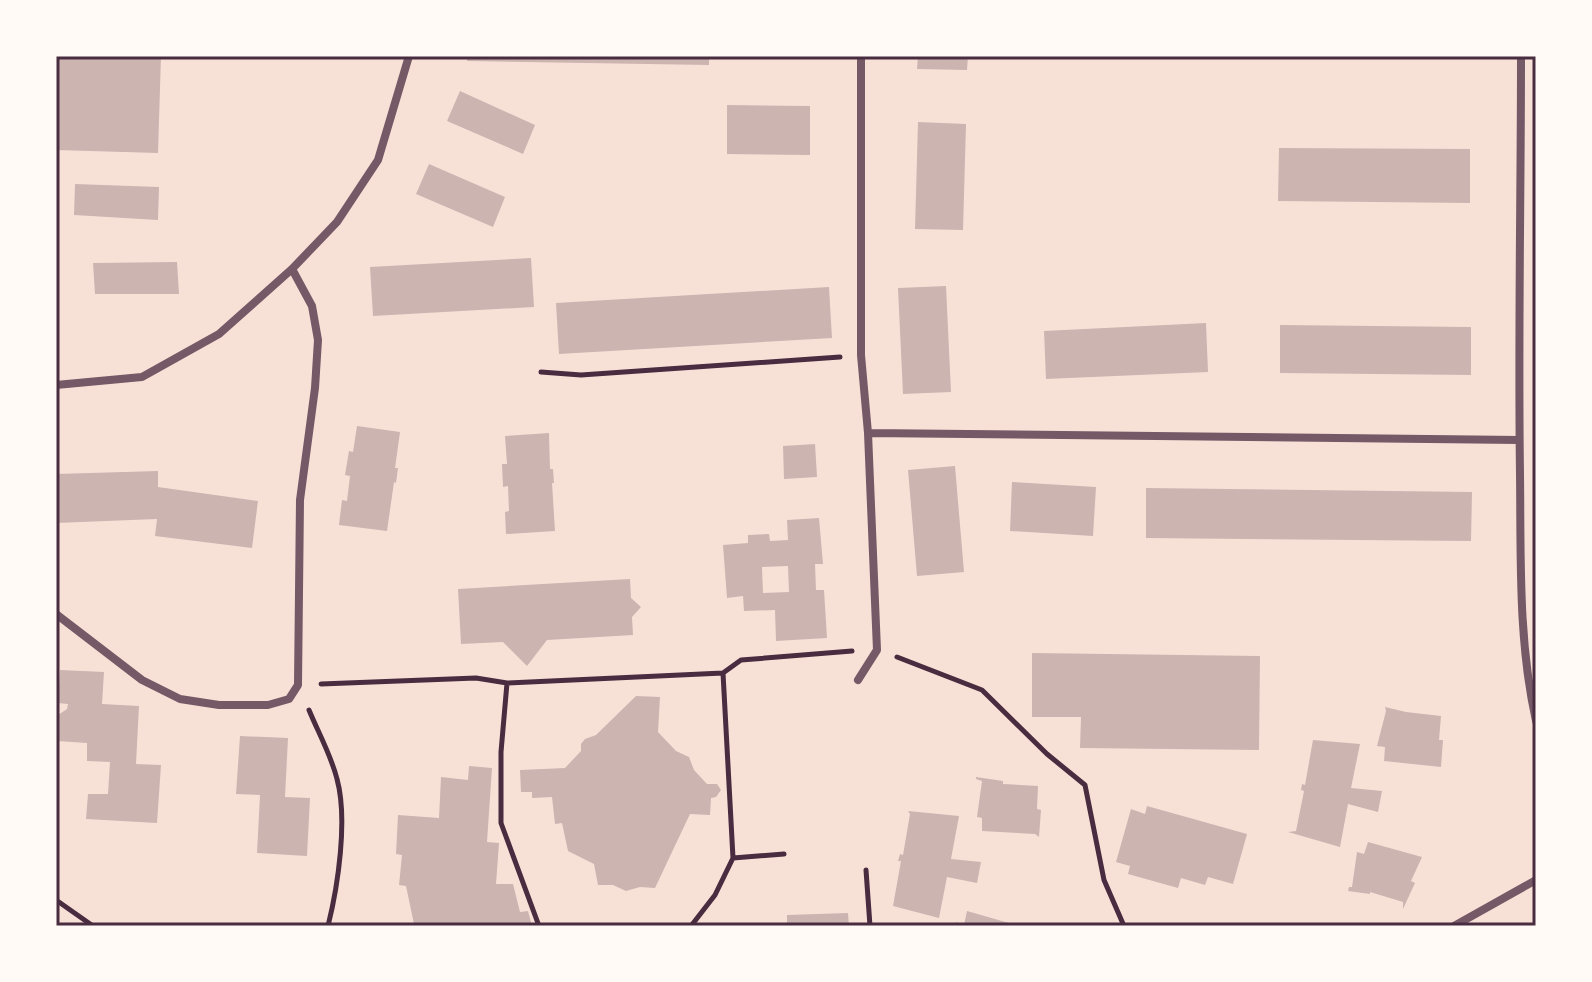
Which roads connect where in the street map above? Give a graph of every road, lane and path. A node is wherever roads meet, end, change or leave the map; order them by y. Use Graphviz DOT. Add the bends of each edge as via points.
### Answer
graph roads {
  1 [pos="409,56"];
  2 [pos="861,56"];
  3 [pos="1521,56"];
  4 [pos="292,269"];
  5 [pos="861,355"];
  6 [pos="541,372"];
  7 [pos="56,385"];
  8 [pos="868,433"];
  9 [pos="1519,440"];
  10 [pos="56,614"];
  11 [pos="877,650"];
  12 [pos="723,673"];
  13 [pos="858,680"];
  14 [pos="507,683"];
  15 [pos="298,685"];
  16 [pos="1536,721"];
  17 [pos="784,854"];
  18 [pos="733,858"];
  19 [pos="866,870"];
  20 [pos="1536,880"];
  21 [pos="56,900"];
  22 [pos="93,926"];
  23 [pos="328,926"];
  24 [pos="539,926"];
  25 [pos="691,926"];
  26 [pos="870,926"];
  27 [pos="1124,926"];
  28 [pos="1454,926"];
  1 -- 4 [label="street" via="378,160 337,222"];
  2 -- 5 [label="street"];
  3 -- 9 [label="street"];
  4 -- 7 [label="street" via="219,334 142,377"];
  4 -- 15 [label="street" via="312,306 318,340 300,500"];
  5 -- 6 [label="path" via="581,375"];
  5 -- 8 [label="street"];
  8 -- 9 [label="street"];
  8 -- 11 [label="street"];
  9 -- 16 [label="street" via="1522,630"];
  10 -- 15 [label="street" via="142,680 180,699 268,705 289,699"];
  11 -- 12 [label="path" via="741,660"];
  11 -- 13 [label="street"];
  11 -- 27 [label="path" via="982,690 1085,785 1104,880"];
  12 -- 14 [label="path"];
  12 -- 18 [label="path"];
  14 -- 15 [label="path" via="476,678"];
  14 -- 24 [label="path" via="501,823"];
  15 -- 23 [label="path" via="340,796 340,851"];
  17 -- 18 [label="path"];
  18 -- 25 [label="path" via="715,895"];
  19 -- 26 [label="path"];
  20 -- 28 [label="street"];
  21 -- 22 [label="path"];
}
